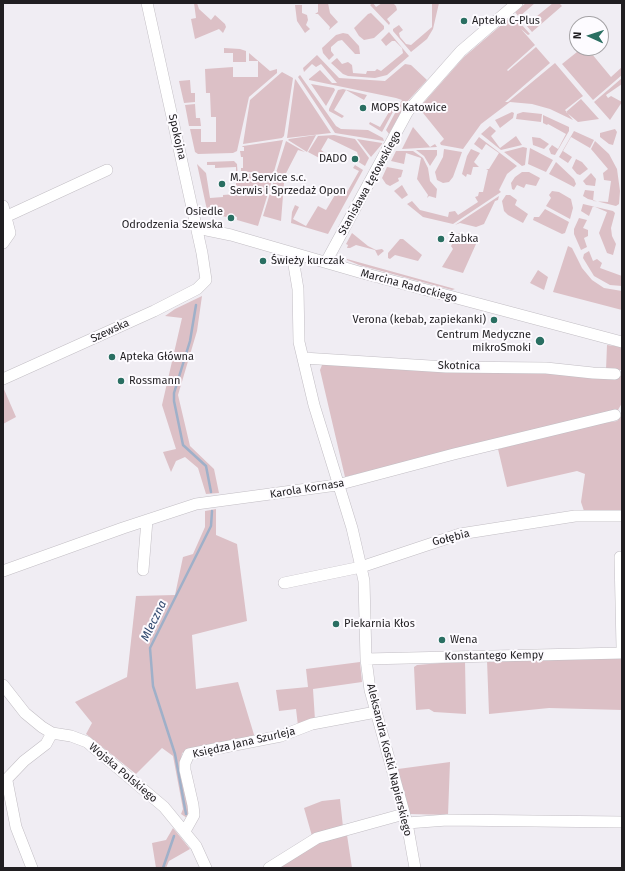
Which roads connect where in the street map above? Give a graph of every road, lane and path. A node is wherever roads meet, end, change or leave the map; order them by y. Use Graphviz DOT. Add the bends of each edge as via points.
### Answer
graph roads {
  1 [pos="147,3"];
  2 [pos="516,3"];
  3 [pos="107,170"];
  4 [pos="4,213"];
  5 [pos="197,228"];
  6 [pos="3,243"];
  7 [pos="292,252"];
  8 [pos="326,262"];
  9 [pos="206,272"];
  10 [pos="622,342"];
  11 [pos="303,358"];
  12 [pos="615,374"];
  13 [pos="3,379"];
  14 [pos="615,415"];
  15 [pos="337,485"];
  16 [pos="622,516"];
  17 [pos="147,520"];
  18 [pos="620,557"];
  19 [pos="361,566"];
  20 [pos="143,570"];
  21 [pos="3,571"];
  22 [pos="284,583"];
  23 [pos="622,647"];
  24 [pos="622,653"];
  25 [pos="366,659"];
  26 [pos="3,685"];
  27 [pos="376,712"];
  28 [pos="52,733"];
  29 [pos="5,782"];
  30 [pos="406,818"];
  31 [pos="622,822"];
  32 [pos="185,831"];
  33 [pos="32,868"];
  34 [pos="206,868"];
  35 [pos="269,868"];
  36 [pos="415,868"];
  1 -- 5 [label="street, Spokojna"];
  2 -- 8 [label="street, Stanisława Łętowskiego" via="461,51 408,111"];
  3 -- 4 [label="street"];
  4 -- 6 [label="street" via="10,233"];
  5 -- 7 [label="street, Marcina Radockiego"];
  5 -- 9 [label="street, Spokojna"];
  7 -- 8 [label="street, Marcina Radockiego"];
  7 -- 11 [label="street, Aleksandra Kostki Napierskiego" via="298,289 298,330"];
  8 -- 10 [label="street, Marcina Radockiego"];
  9 -- 13 [label="street, Szewska" via="206,280 197,289"];
  11 -- 12 [label="street, Skotnica" via="446,367 538,367"];
  11 -- 15 [label="street, Aleksandra Kostki Napierskiego"];
  14 -- 15 [label="street, Karola Kornasa"];
  15 -- 17 [label="street, Karola Kornasa" via="196,504"];
  15 -- 19 [label="street, Aleksandra Kostki Napierskiego" via="352,528"];
  16 -- 19 [label="street, Gołębia" via="575,516 460,534"];
  17 -- 20 [label="street"];
  17 -- 21 [label="street, Karola Kornasa"];
  18 -- 23 [label="street"];
  19 -- 22 [label="street, Gołębia"];
  19 -- 25 [label="street, Aleksandra Kostki Napierskiego" via="364,581"];
  24 -- 25 [label="street, Konstantego Kempy"];
  25 -- 27 [label="street, Aleksandra Kostki Napierskiego"];
  26 -- 28 [label="street, Wojska Polskiego" via="25,713"];
  27 -- 30 [label="street, Aleksandra Kostki Napierskiego"];
  27 -- 32 [label="street, Księdza Jana Szurleja" via="312,724 282,736 189,754 185,770 194,815"];
  28 -- 29 [label="street" via="46,744 24,761"];
  28 -- 32 [label="street, Wojska Polskiego" via="87,742 164,807"];
  29 -- 33 [label="street" via="16,827"];
  30 -- 31 [label="street"];
  30 -- 35 [label="street" via="317,838"];
  30 -- 36 [label="street, Aleksandra Kostki Napierskiego"];
  32 -- 34 [label="street, Wojska Polskiego" via="196,846"];
}
